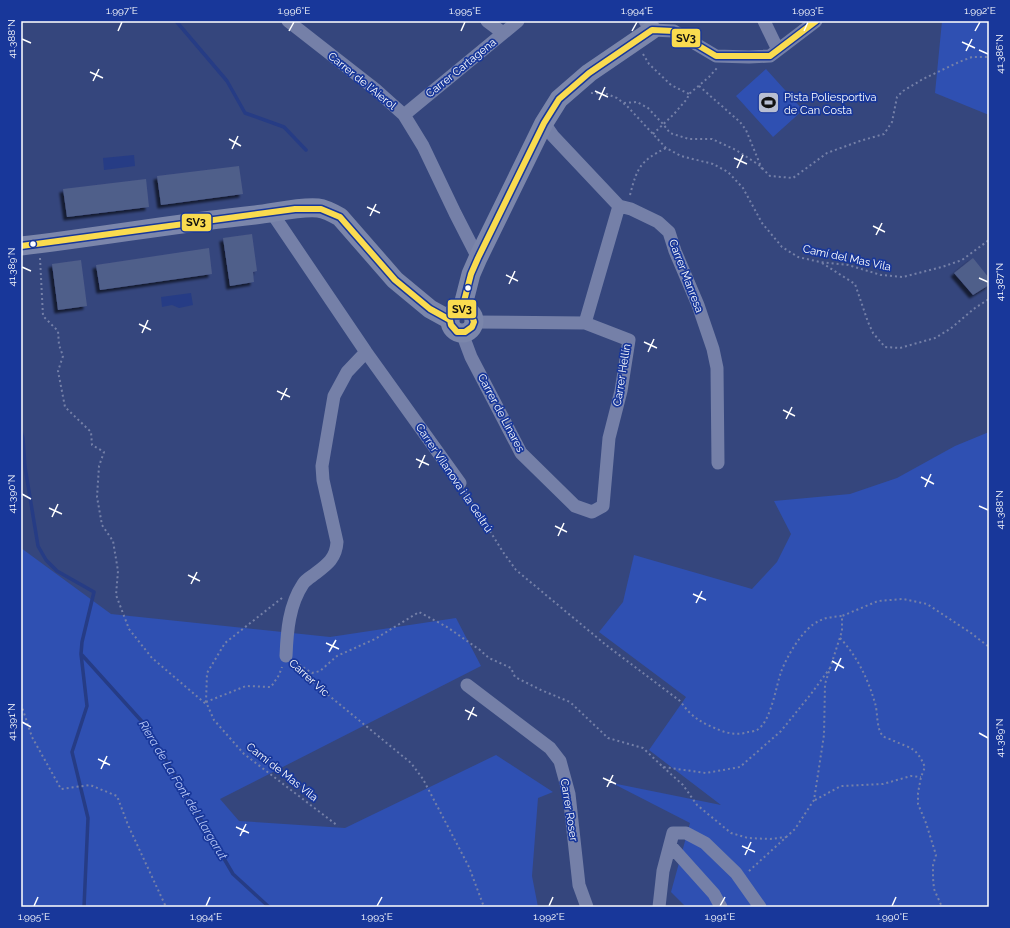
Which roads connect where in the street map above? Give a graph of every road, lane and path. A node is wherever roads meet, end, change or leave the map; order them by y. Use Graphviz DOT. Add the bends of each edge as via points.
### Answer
graph roads {
  1 [pos="288,21"];
  2 [pos="487,21"];
  3 [pos="518,21"];
  4 [pos="764,21"];
  5 [pos="816,21"];
  6 [pos="646,30"];
  7 [pos="503,33"];
  8 [pos="778,50"];
  9 [pos="722,56"];
  10 [pos="989,57"];
  11 [pos="699,86"];
  12 [pos="591,93"];
  13 [pos="689,94"];
  14 [pos="624,103"];
  15 [pos="404,115"];
  16 [pos="544,123"];
  17 [pos="663,124"];
  18 [pos="653,134"];
  19 [pos="666,148"];
  20 [pos="763,170"];
  21 [pos="619,206"];
  22 [pos="272,214"];
  23 [pos="989,240"];
  24 [pos="30,245"];
  25 [pos="478,258"];
  26 [pos="820,262"];
  27 [pos="989,300"];
  28 [pos="462,321"];
  29 [pos="585,323"];
  30 [pos="366,352"];
  31 [pos="718,463"];
  32 [pos="460,483"];
  33 [pos="592,512"];
  34 [pos="304,582"];
  35 [pos="842,616"];
  36 [pos="840,638"];
  37 [pos="989,647"];
  38 [pos="286,656"];
  39 [pos="830,668"];
  40 [pos="467,684"];
  41 [pos="21,704"];
  42 [pos="206,704"];
  43 [pos="663,767"];
  44 [pos="921,777"];
  45 [pos="814,800"];
  46 [pos="338,826"];
  47 [pos="788,836"];
  48 [pos="672,839"];
  49 [pos="740,878"];
  50 [pos="166,907"];
  51 [pos="484,907"];
  52 [pos="587,907"];
  53 [pos="659,907"];
  54 [pos="722,907"];
  55 [pos="760,907"];
  56 [pos="942,907"];
  1 -- 15 [label="street, Carrer de l'Aierol"];
  2 -- 7 [label="street"];
  3 -- 7 [label="street, Carrer Cartagena"];
  4 -- 8 [label="street"];
  5 -- 8 [label="street"];
  6 -- 9 [label="street" via="674,31 716,56"];
  6 -- 13 [label="path" via="643,54 649,64 671,85"];
  6 -- 16 [label="street" via="559,99"];
  7 -- 15 [label="street, Carrer Cartagena"];
  8 -- 9 [label="street" via="770,56"];
  9 -- 11 [label="path" via="718,67"];
  10 -- 20 [label="path" via="972,57 959,62 903,91 897,97 892,122 884,134 827,153 793,178 770,176"];
  11 -- 13 [label="path"];
  11 -- 20 [label="path" via="740,122"];
  12 -- 14 [label="path, Camí del Mas Vila" via="607,94"];
  13 -- 17 [label="path"];
  14 -- 17 [label="path" via="637,102 648,108"];
  14 -- 18 [label="path, Camí del Mas Vila"];
  15 -- 25 [label="street, Carrer de l'Aierol" via="423,146"];
  16 -- 21 [label="street, Carrer Manresa" via="552,136"];
  16 -- 25 [label="street"];
  17 -- 18 [label="path"];
  17 -- 20 [label="path" via="670,133 689,139 712,139 730,147"];
  18 -- 19 [label="path, Camí del Mas Vila"];
  19 -- 21 [label="path" via="651,155 637,170 630,196"];
  19 -- 26 [label="path, Camí del Mas Vila" via="681,156 713,164 728,172 743,188 762,223 782,247 798,257"];
  21 -- 29 [label="street"];
  21 -- 31 [label="street, Carrer Manresa" via="658,222 670,232 713,348 717,368"];
  22 -- 24 [label="street"];
  22 -- 28 [label="street" via="319,208 336,215 395,280 430,309"];
  22 -- 30 [label="street, Carrer Vilanova i la Geltrú"];
  23 -- 26 [label="path, Camí del Mas Vila" via="962,260 903,277 881,275 848,265"];
  24 -- 42 [label="path" via="43,316 58,331 63,356 58,370 65,407 91,432 92,445 104,452 99,466 97,497 102,524 113,541 118,571 116,595 129,630 152,658"];
  25 -- 28 [label="street" via="471,274"];
  26 -- 27 [label="path" via="855,284 868,322 885,347 900,348 935,338"];
  28 -- 29 [label="street, Carrer Hellín"];
  28 -- 33 [label="street, Carrer de Linares" via="471,357 521,453 575,506"];
  29 -- 33 [label="street, Carrer Hellín" via="629,340 621,390 609,438 603,506"];
  30 -- 32 [label="street, Carrer Vilanova i la Geltrú"];
  30 -- 34 [label="street, Carrer Vic" via="347,372 334,396 322,466 337,542 336,549 329,563"];
  32 -- 35 [label="path, Carrer Vilanova i la Geltrú" via="516,570 606,645 680,701 699,722 729,734 744,734 758,730 768,717 781,671 792,648 817,622"];
  34 -- 38 [label="street, Carrer Vic" via="291,612"];
  34 -- 42 [label="path, Camí de Mas Vila" via="225,643 207,673"];
  35 -- 36 [label="path"];
  35 -- 37 [label="path, Carrer Vilanova i la Geltrú" via="878,601 903,599 927,604 971,632"];
  36 -- 39 [label="path"];
  36 -- 44 [label="path" via="849,648 866,678 875,704 878,728 883,736 913,748 920,755 925,767"];
  38 -- 42 [label="path" via="279,675 271,686 246,686"];
  38 -- 43 [label="path" via="312,672 320,671 337,656 375,638 419,612 446,627 489,658 511,668 515,677 570,702 608,738 643,748"];
  38 -- 51 [label="path, Carrer Vic" via="290,663 411,763 423,779 468,867"];
  39 -- 43 [label="path" via="781,731 740,767 706,773"];
  39 -- 45 [label="path" via="825,684 824,735"];
  40 -- 52 [label="street, Carrer Roser" via="550,748 560,761 569,794 579,886"];
  41 -- 50 [label="path" via="32,736 61,789 90,785 117,796"];
  42 -- 46 [label="path, Camí de Mas Vila" via="214,720 244,754"];
  43 -- 47 [label="path" via="683,785 697,805 731,833 748,838 770,839"];
  44 -- 45 [label="path" via="911,776 883,784 841,786"];
  44 -- 56 [label="path" via="918,804 936,855 932,865 934,889"];
  45 -- 47 [label="path" via="796,830"];
  47 -- 49 [label="path"];
  48 -- 49 [label="street" via="686,834 705,843"];
  48 -- 53 [label="street" via="663,871"];
  48 -- 54 [label="street"];
  49 -- 55 [label="street"];
}
